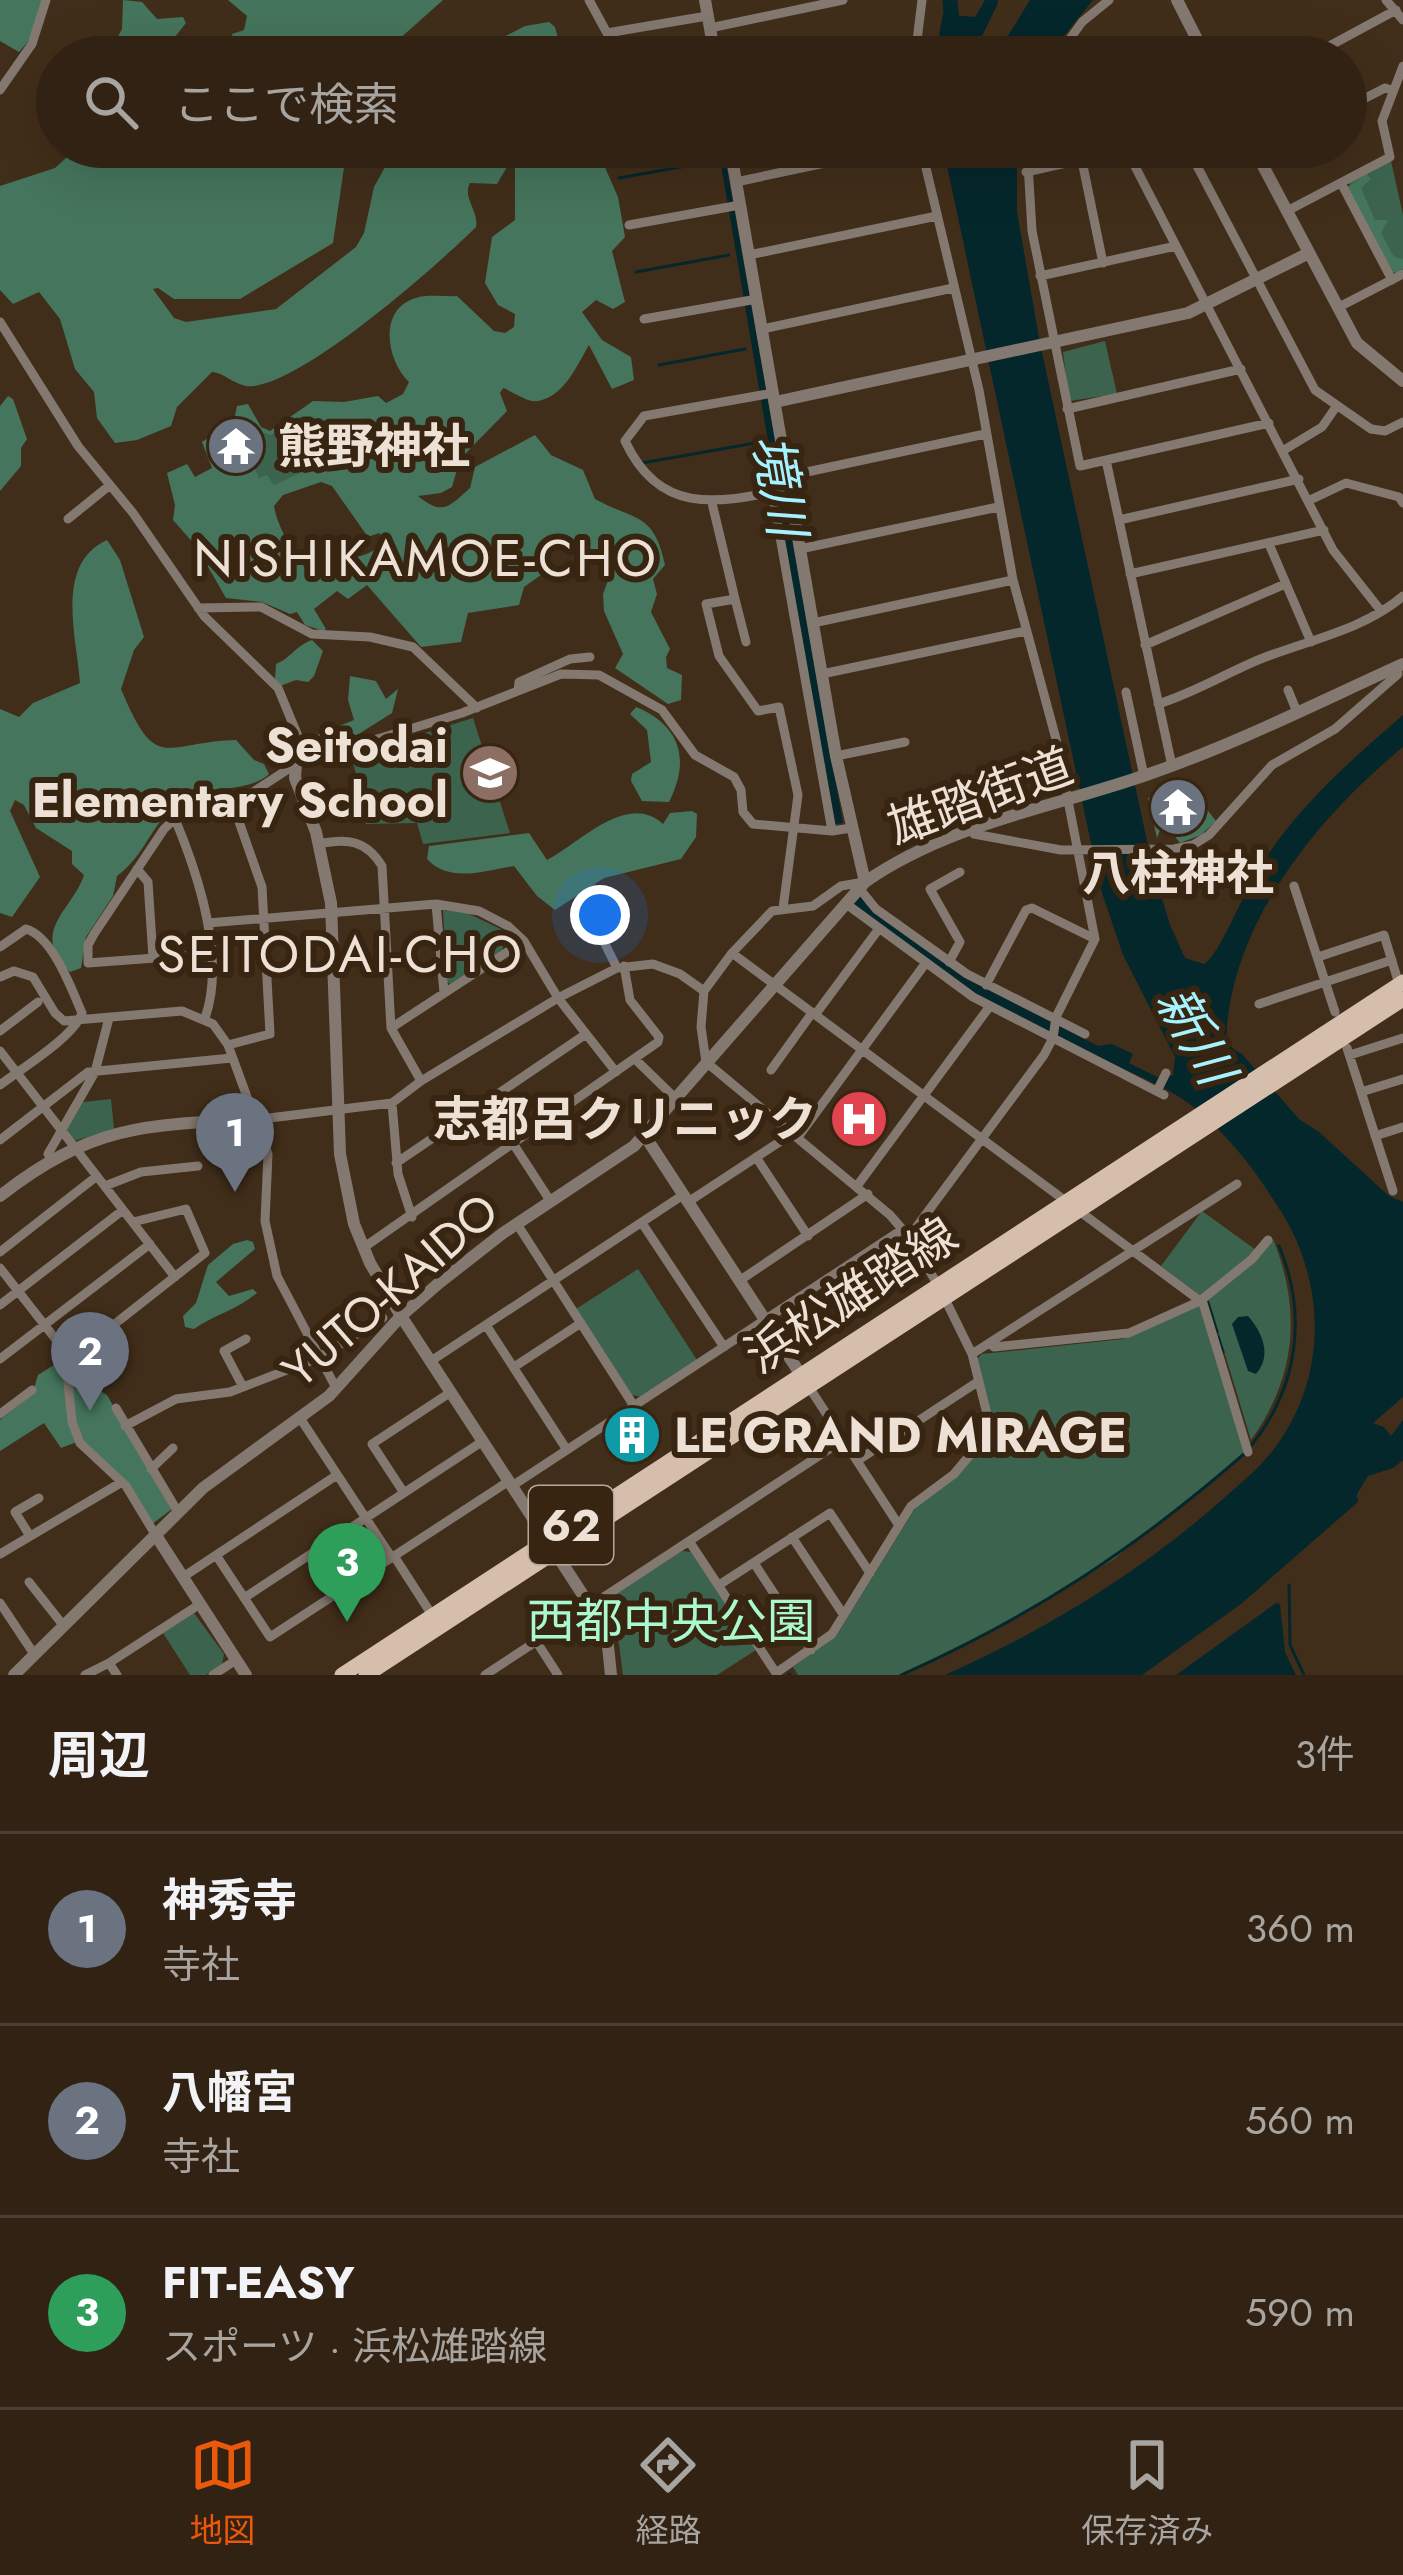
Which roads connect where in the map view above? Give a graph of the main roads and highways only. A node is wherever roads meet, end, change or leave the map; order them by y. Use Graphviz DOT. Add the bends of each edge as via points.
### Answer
graph roads {
  1 [pos="1402,990"];
  2 [pos="551,1546"];
  3 [pos="341,1675"];
  4 [pos="366,1675"];
  1 -- 2 [label="main road, 浜松雄踏線 / 62"];
  2 -- 3 [label="main road, 浜松雄踏線 / 62"];
  2 -- 4 [label="main road, 浜松雄踏線 / 62"];
}
